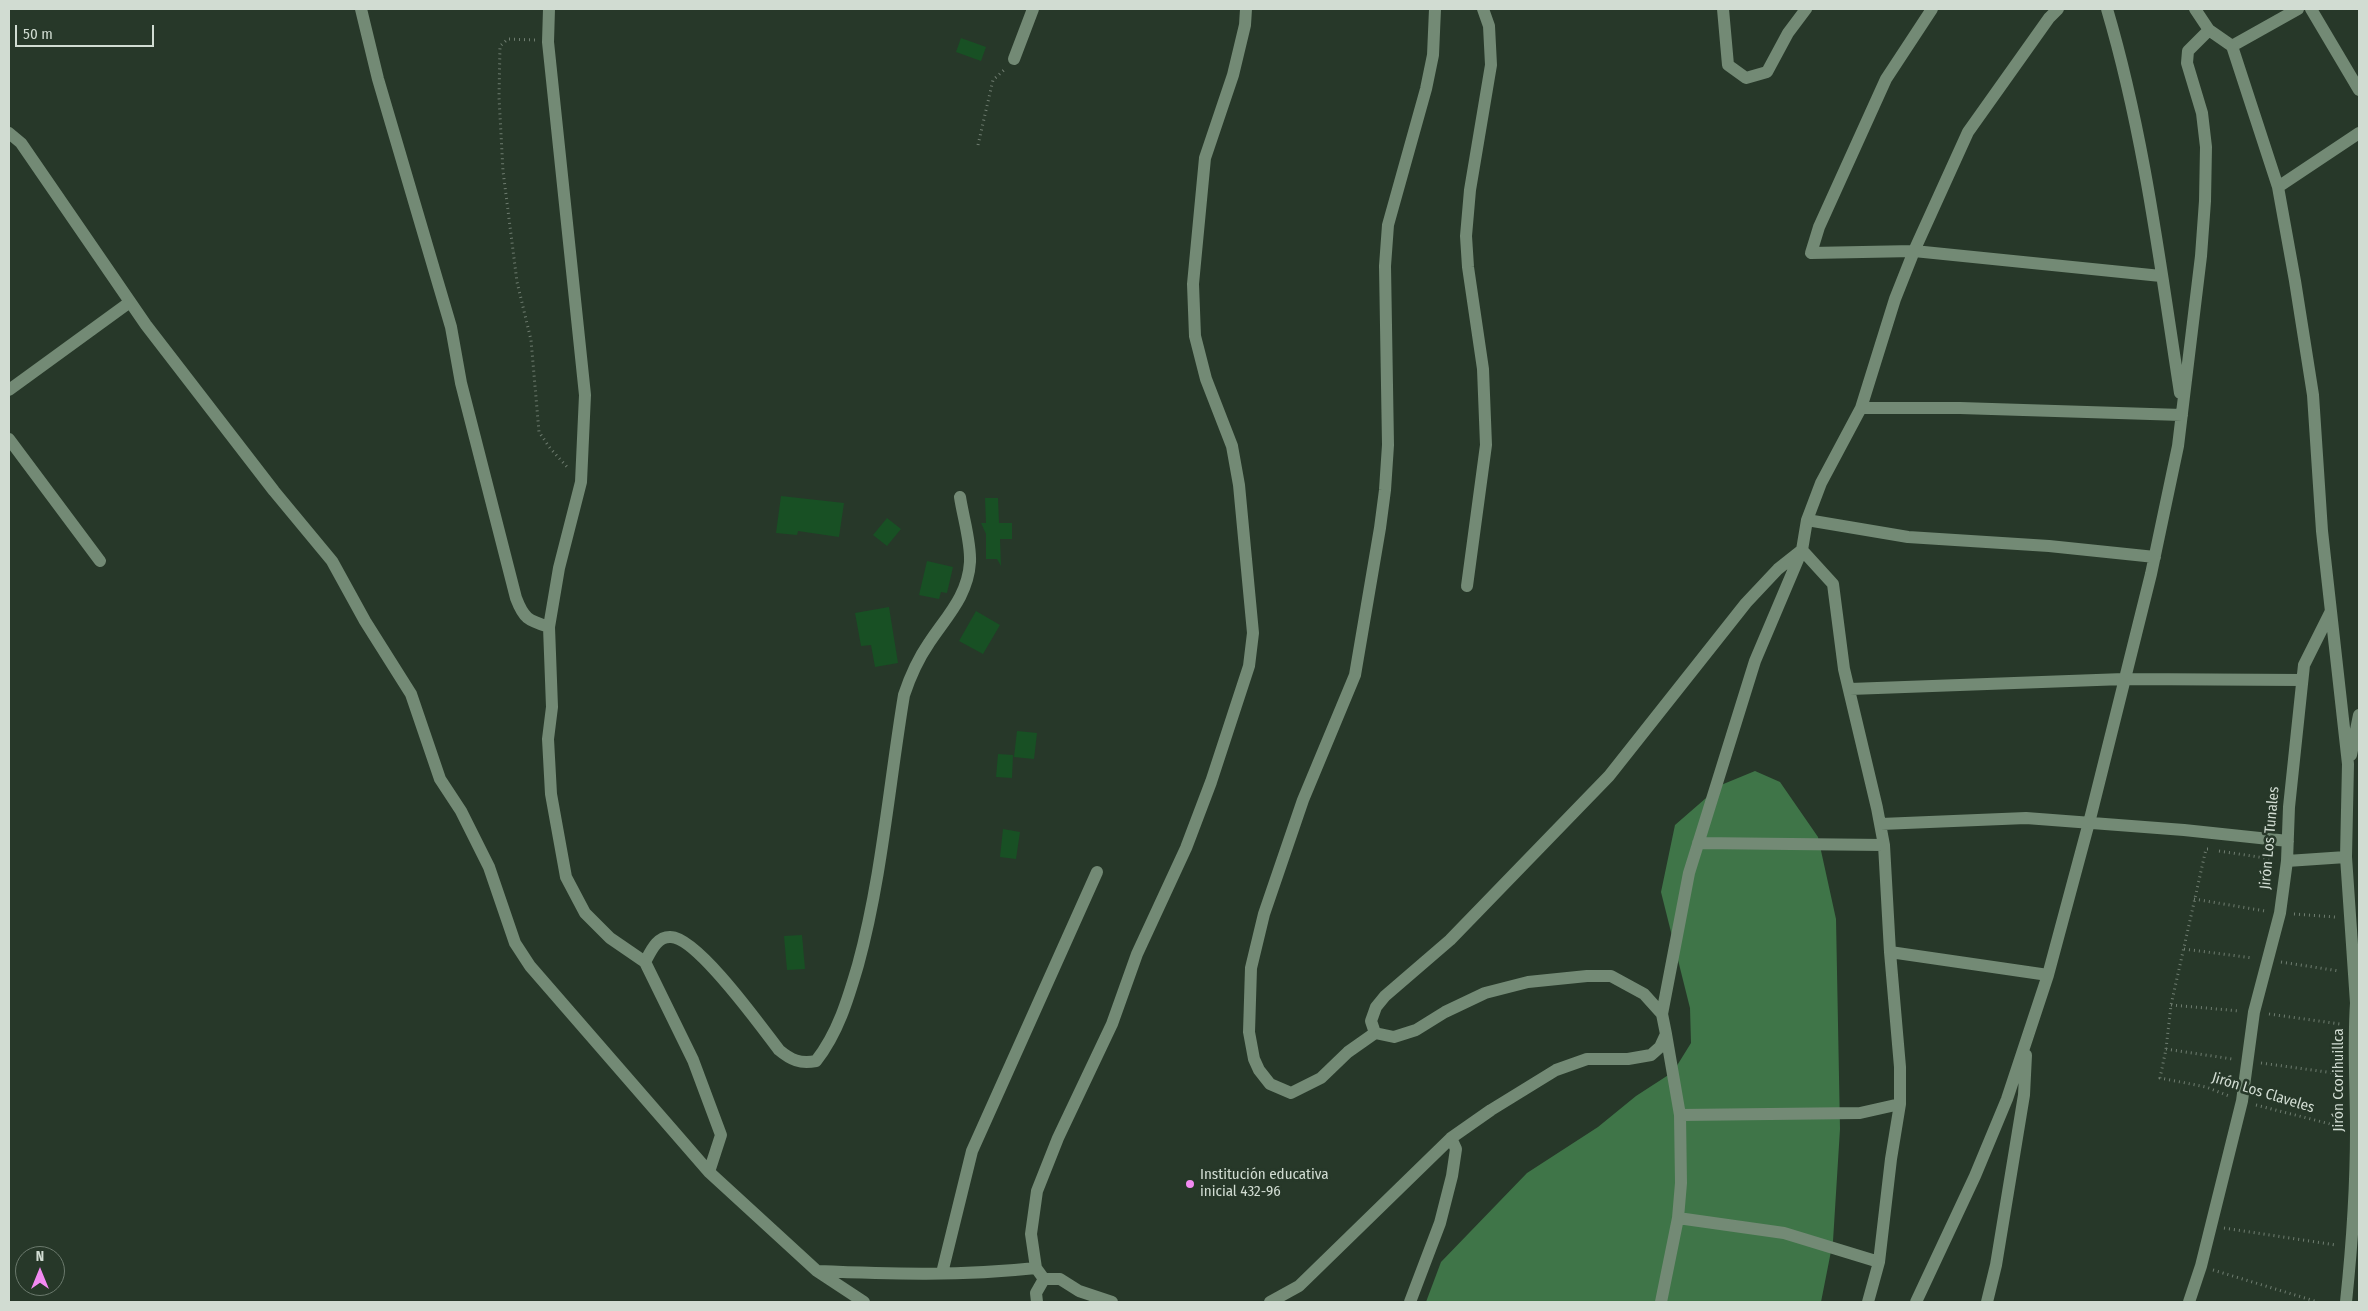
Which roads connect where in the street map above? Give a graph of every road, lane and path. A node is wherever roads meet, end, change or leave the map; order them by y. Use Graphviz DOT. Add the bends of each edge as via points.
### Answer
graph roads {
  1 [pos="361,9"];
  2 [pos="549,9"];
  3 [pos="1033,9"];
  4 [pos="1246,9"];
  5 [pos="1435,9"];
  6 [pos="1483,9"];
  7 [pos="1723,9"];
  8 [pos="1806,9"];
  9 [pos="1932,9"];
  10 [pos="2058,9"];
  11 [pos="2107,9"];
  12 [pos="2195,9"];
  13 [pos="2298,9"];
  14 [pos="2310,9"];
  15 [pos="2209,30"];
  16 [pos="548,42"];
  17 [pos="2232,46"];
  18 [pos="1014,60"];
  19 [pos="2359,90"];
  20 [pos="9,132"];
  21 [pos="2359,133"];
  22 [pos="978,145"];
  23 [pos="2278,187"];
  24 [pos="1914,251"];
  25 [pos="2161,276"];
  26 [pos="130,302"];
  27 [pos="9,390"];
  28 [pos="1861,408"];
  29 [pos="2182,413"];
  30 [pos="9,439"];
  31 [pos="581,482"];
  32 [pos="960,497"];
  33 [pos="1807,520"];
  34 [pos="1802,550"];
  35 [pos="2154,557"];
  36 [pos="100,562"];
  37 [pos="1467,586"];
  38 [pos="2331,611"];
  39 [pos="548,627"];
  40 [pos="2124,679"];
  41 [pos="2302,680"];
  42 [pos="1850,689"];
  43 [pos="2359,715"];
  44 [pos="2348,764"];
  45 [pos="2089,822"];
  46 [pos="1881,824"];
  47 [pos="2288,841"];
  48 [pos="1698,843"];
  49 [pos="1884,845"];
  50 [pos="2346,857"];
  51 [pos="2287,861"];
  52 [pos="1097,872"];
  53 [pos="1890,952"];
  54 [pos="645,962"];
  55 [pos="2048,975"];
  56 [pos="1662,1014"];
  57 [pos="1375,1033"];
  58 [pos="1666,1034"];
  59 [pos="2026,1038"];
  60 [pos="2242,1101"];
  61 [pos="1900,1104"];
  62 [pos="1680,1115"];
  63 [pos="2356,1131"];
  64 [pos="1451,1138"];
  65 [pos="709,1172"];
  66 [pos="1678,1218"];
  67 [pos="2210,1226"];
  68 [pos="2352,1247"];
  69 [pos="1879,1262"];
  70 [pos="2201,1266"];
  71 [pos="1036,1268"];
  72 [pos="817,1271"];
  73 [pos="942,1273"];
  74 [pos="1044,1279"];
  75 [pos="864,1302"];
  76 [pos="1037,1302"];
  77 [pos="1112,1302"];
  78 [pos="1270,1302"];
  79 [pos="1410,1302"];
  80 [pos="1661,1302"];
  81 [pos="1868,1302"];
  82 [pos="1916,1302"];
  83 [pos="1987,1302"];
  84 [pos="2190,1302"];
  85 [pos="2318,1302"];
  86 [pos="2346,1302"];
  1 -- 39 [label="street" via="450,327 461,383 516,598 527,619"];
  2 -- 16 [label="street"];
  3 -- 18 [label="street"];
  4 -- 71 [label="street" via="1233,75 1205,158 1194,284 1195,336 1206,379 1232,446 1239,485 1253,633 1249,666 1186,848 1137,954 1112,1024 1058,1138 1037,1191 1031,1234"];
  5 -- 57 [label="street" via="1433,55 1426,89 1388,225 1385,266 1386,472 1380,528 1354,675 1302,800 1264,914 1250,968 1249,1032 1254,1059 1270,1084 1291,1093 1321,1078 1348,1052"];
  6 -- 37 [label="street" via="1489,26 1491,65 1470,190 1466,236 1483,369 1486,445"];
  7 -- 8 [label="street" via="1728,65 1746,78 1767,72 1788,33"];
  9 -- 24 [label="street" via="1886,79 1819,227 1811,253"];
  10 -- 24 [label="street" via="1968,132"];
  11 -- 25 [label="street" via="2140,139"];
  12 -- 15 [label="street"];
  13 -- 17 [label="street"];
  14 -- 19 [label="street"];
  15 -- 17 [label="street"];
  15 -- 29 [label="street" via="2188,51 2187,62 2202,112 2206,146 2201,256"];
  16 -- 31 [label="street" via="585,395"];
  16 -- 31 [label="path" via="508,39 500,46 503,171 517,282 531,340 539,432"];
  17 -- 23 [label="street"];
  18 -- 22 [label="path" via="993,80"];
  20 -- 26 [label="street" via="21,143"];
  21 -- 23 [label="street"];
  23 -- 38 [label="street" via="2313,395"];
  24 -- 25 [label="street"];
  24 -- 28 [label="street" via="1895,299"];
  25 -- 29 [label="street"];
  26 -- 27 [label="street"];
  26 -- 65 [label="street" via="274,491 332,560 365,621 411,694 440,778 461,811 489,868 520,951 579,1024"];
  28 -- 29 [label="street"];
  28 -- 33 [label="street" via="1821,483"];
  29 -- 35 [label="street"];
  30 -- 36 [label="street"];
  31 -- 39 [label="street"];
  32 -- 54 [label="street" via="970,560 967,583 911,674 904,696 872,906 845,1010 824,1052 816,1061 804,1064 785,1055 725,981 684,941 672,937 661,940"];
  33 -- 34 [label="street"];
  33 -- 35 [label="street" via="1908,537"];
  34 -- 42 [label="street" via="1833,584 1844,669"];
  34 -- 48 [label="street" via="1755,661"];
  34 -- 57 [label="street" via="1778,569 1746,603 1609,776 1450,940 1385,996 1371,1020"];
  35 -- 40 [label="street"];
  38 -- 41 [label="street, Jirón Los Tunales" via="2304,665"];
  38 -- 44 [label="street"];
  39 -- 54 [label="street" via="552,707 548,739 551,794 566,877 585,913 610,938"];
  40 -- 41 [label="street"];
  40 -- 42 [label="street"];
  40 -- 45 [label="street"];
  41 -- 47 [label="street, Jirón Los Tunales" via="2288,807"];
  42 -- 46 [label="street"];
  43 -- 44 [label="street"];
  44 -- 50 [label="street, Jirón Ccorihuillca"];
  45 -- 46 [label="street" via="2026,818"];
  45 -- 47 [label="street"];
  45 -- 55 [label="street"];
  46 -- 49 [label="street"];
  47 -- 51 [label="street, Jirón Los Tunales"];
  48 -- 49 [label="street"];
  48 -- 56 [label="street" via="1689,873"];
  49 -- 53 [label="street"];
  50 -- 51 [label="street"];
  50 -- 63 [label="street, Jirón Ccorihuillca" via="2356,1003"];
  51 -- 60 [label="street, Jirón Los Tunales" via="2280,913 2254,1012"];
  51 -- 60 [label="path, Jirón Los Claveles" via="2206,849 2171,1005 2160,1078 2206,1087"];
  52 -- 73 [label="street" via="972,1151"];
  53 -- 55 [label="street"];
  53 -- 61 [label="street"];
  54 -- 65 [label="street" via="693,1060 721,1135"];
  55 -- 59 [label="street"];
  56 -- 57 [label="street" via="1644,994 1611,976 1587,976 1528,982 1485,993 1416,1030 1394,1037"];
  56 -- 58 [label="street"];
  58 -- 62 [label="street"];
  58 -- 64 [label="street" via="1660,1048 1650,1055 1628,1059 1587,1059 1556,1070"];
  59 -- 82 [label="street" via="2007,1099"];
  59 -- 83 [label="street" via="2024,1095"];
  60 -- 63 [label="path, Jirón Los Claveles"];
  60 -- 67 [label="street, Jirón Los Tunales"];
  61 -- 62 [label="street" via="1860,1113"];
  61 -- 69 [label="street"];
  62 -- 66 [label="street"];
  63 -- 68 [label="street, Jirón Ccorihuillca"];
  64 -- 78 [label="street" via="1299,1286"];
  64 -- 79 [label="street" via="1456,1149 1452,1176 1440,1223"];
  65 -- 72 [label="street"];
  66 -- 69 [label="street" via="1784,1233"];
  66 -- 80 [label="street"];
  67 -- 68 [label="path"];
  67 -- 70 [label="street, Jirón Los Tunales"];
  68 -- 86 [label="street, Jirón Ccorihuillca"];
  69 -- 81 [label="street"];
  70 -- 84 [label="street, Jirón Los Tunales"];
  70 -- 85 [label="path"];
  71 -- 73 [label="street"];
  71 -- 74 [label="street"];
  72 -- 73 [label="street"];
  72 -- 75 [label="street"];
  74 -- 76 [label="street" via="1036,1293"];
  74 -- 77 [label="street" via="1060,1279 1079,1291"];
}
